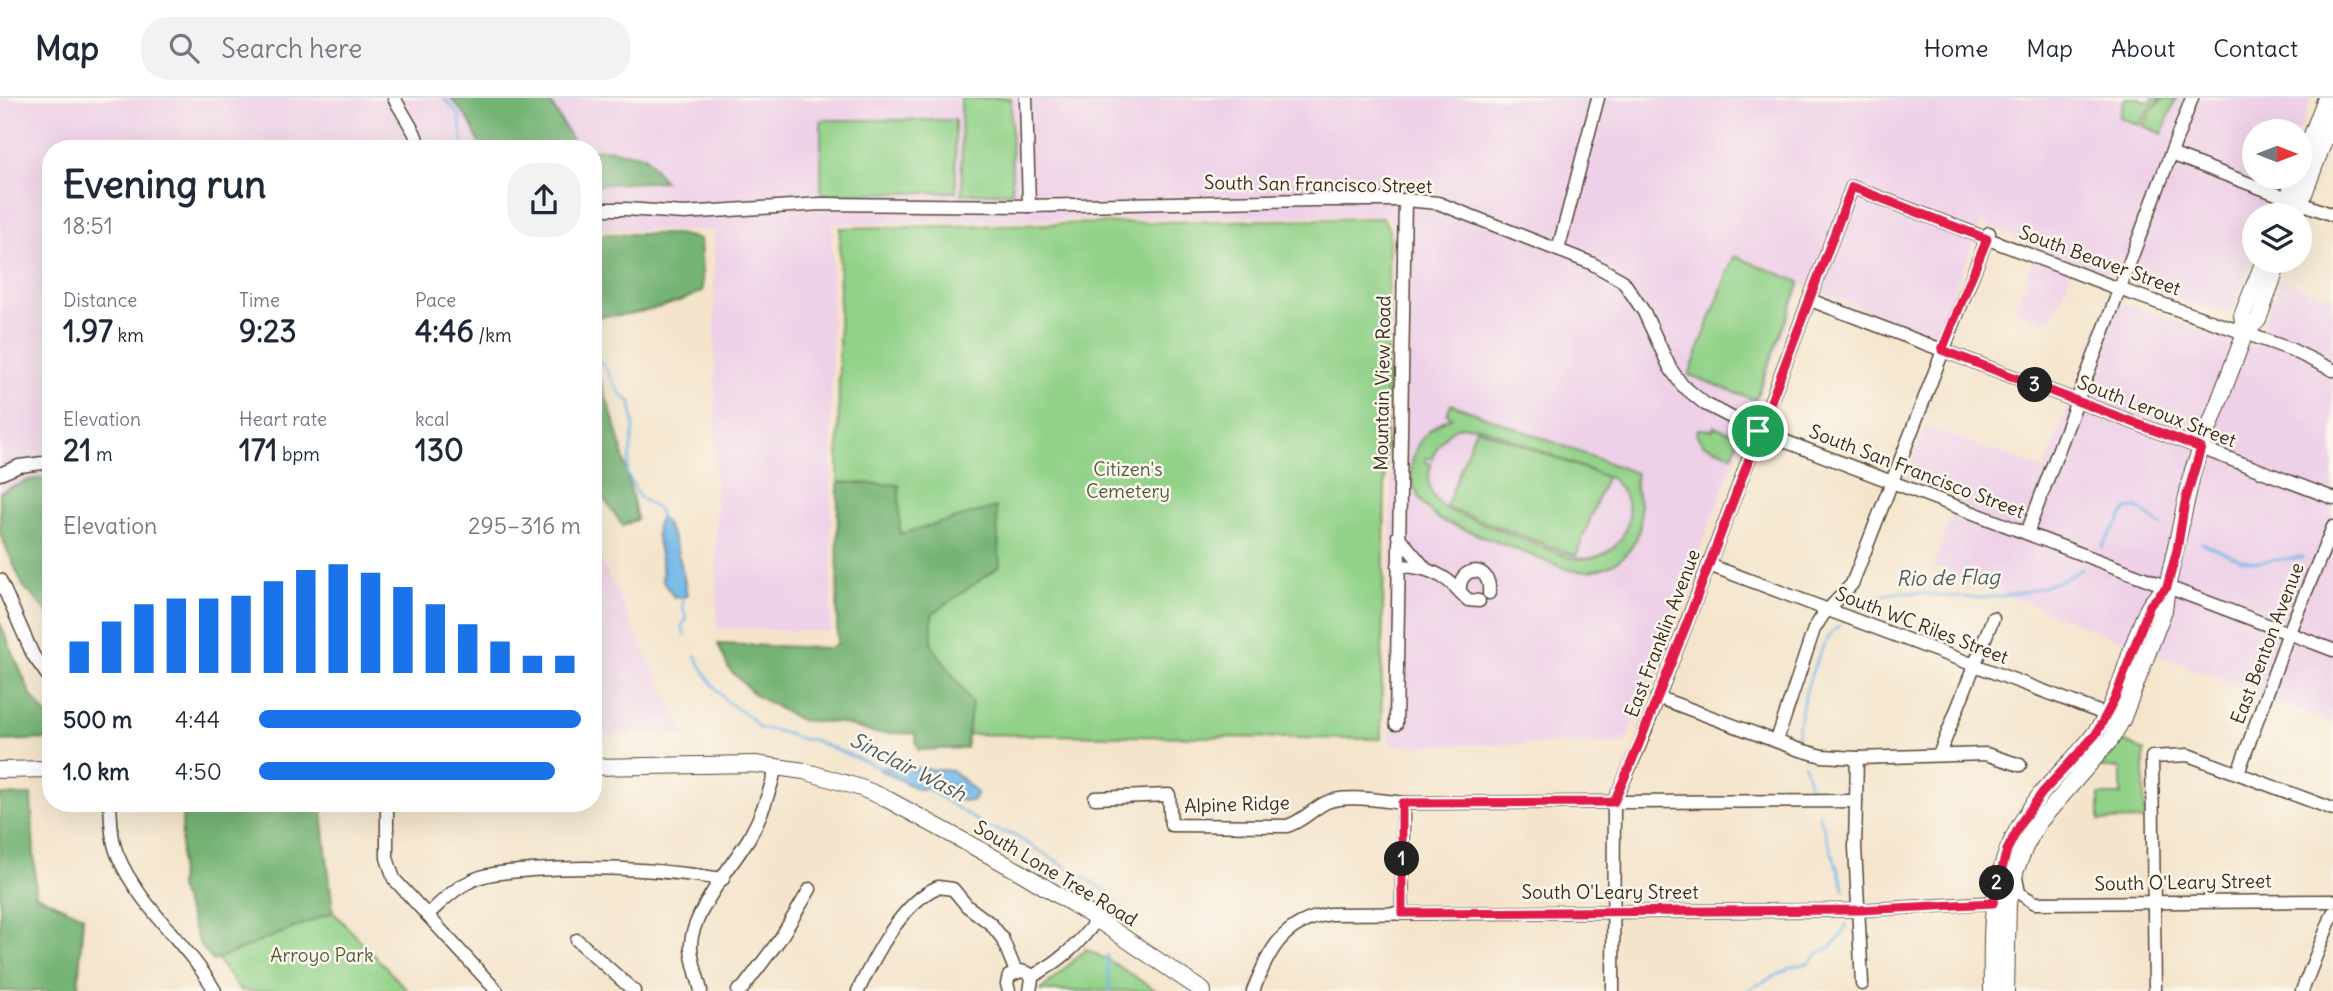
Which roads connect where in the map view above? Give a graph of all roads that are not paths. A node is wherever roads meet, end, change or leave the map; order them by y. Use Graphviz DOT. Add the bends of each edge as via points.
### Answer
graph roads {
  1 [pos="394,98"];
  2 [pos="1026,98"];
  3 [pos="1598,98"];
  4 [pos="2192,98"];
  5 [pos="2326,98"];
  6 [pos="2333,117"];
  7 [pos="2312,135"];
  8 [pos="417,140"];
  9 [pos="2171,154"];
  10 [pos="1852,187"];
  11 [pos="1405,200"];
  12 [pos="2283,203"];
  13 [pos="2296,203"];
  14 [pos="1029,205"];
  15 [pos="602,209"];
  16 [pos="2312,211"];
  17 [pos="2333,215"];
  18 [pos="1988,235"];
  19 [pos="1558,250"];
  20 [pos="2259,273"];
  21 [pos="2275,273"];
  22 [pos="2119,289"];
  23 [pos="1810,300"];
  24 [pos="2245,333"];
  25 [pos="1942,350"];
  26 [pos="2333,370"];
  27 [pos="2076,400"];
  28 [pos="1758,431"];
  29 [pos="2201,448"];
  30 [pos="42,463"];
  31 [pos="0,474"];
  32 [pos="1892,481"];
  33 [pos="2333,498"];
  34 [pos="2333,527"];
  35 [pos="2026,533"];
  36 [pos="1398,536"];
  37 [pos="1709,565"];
  38 [pos="1398,566"];
  39 [pos="1425,568"];
  40 [pos="1465,575"];
  41 [pos="1450,579"];
  42 [pos="0,580"];
  43 [pos="2167,587"];
  44 [pos="1460,592"];
  45 [pos="1828,610"];
  46 [pos="1993,618"];
  47 [pos="2289,632"];
  48 [pos="2333,650"];
  49 [pos="1975,665"];
  50 [pos="42,668"];
  51 [pos="1657,697"];
  52 [pos="2114,717"];
  53 [pos="1396,724"];
  54 [pos="1777,740"];
  55 [pos="1939,755"];
  56 [pos="1857,758"];
  57 [pos="2020,765"];
  58 [pos="776,766"];
  59 [pos="602,767"];
  60 [pos="42,769"];
  61 [pos="0,770"];
  62 [pos="2238,773"];
  63 [pos="1095,798"];
  64 [pos="1856,801"];
  65 [pos="1614,802"];
  66 [pos="1402,803"];
  67 [pos="2333,809"];
  68 [pos="110,812"];
  69 [pos="387,812"];
  70 [pos="2016,870"];
  71 [pos="723,879"];
  72 [pos="810,889"];
  73 [pos="2333,901"];
  74 [pos="2000,902"];
  75 [pos="2155,903"];
  76 [pos="1860,910"];
  77 [pos="1613,911"];
  78 [pos="1402,913"];
  79 [pos="2333,913"];
  80 [pos="426,915"];
  81 [pos="1097,919"];
  82 [pos="577,940"];
  83 [pos="1016,972"];
  84 [pos="1031,977"];
  85 [pos="1862,984"];
  86 [pos="215,991"];
  87 [pos="497,991"];
  88 [pos="634,991"];
  89 [pos="701,991"];
  90 [pos="738,991"];
  91 [pos="858,991"];
  92 [pos="1009,991"];
  93 [pos="1030,991"];
  94 [pos="1203,991"];
  95 [pos="1253,991"];
  96 [pos="1613,991"];
  97 [pos="1992,991"];
  98 [pos="2006,991"];
  99 [pos="2155,991"];
  100 [pos="2302,991"];
  1 -- 8 [label="street"];
  2 -- 14 [label="street"];
  3 -- 19 [label="street"];
  4 -- 9 [label="street"];
  5 -- 7 [label="main road"];
  6 -- 13 [label="main road"];
  9 -- 12 [label="street"];
  9 -- 22 [label="street"];
  10 -- 18 [label="street, South Beaver Street"];
  10 -- 23 [label="street, East Franklin Avenue"];
  11 -- 14 [label="street, South San Francisco Street"];
  11 -- 19 [label="street, South San Francisco Street" via="1438,203"];
  11 -- 36 [label="street, Mountain View Road"];
  14 -- 15 [label="street, South San Francisco Street" via="821,204 684,213"];
  16 -- 17 [label="street"];
  18 -- 22 [label="street, South Beaver Street"];
  18 -- 25 [label="street"];
  19 -- 28 [label="street, South San Francisco Street" via="1623,281 1682,385 1705,404"];
  20 -- 24 [label="main road" via="2242,316"];
  21 -- 24 [label="main road" via="2258,320"];
  22 -- 24 [label="street, South Beaver Street"];
  22 -- 27 [label="street"];
  23 -- 25 [label="street, South Leroux Street"];
  23 -- 28 [label="street, East Franklin Avenue"];
  24 -- 26 [label="street, South Beaver Street"];
  24 -- 29 [label="main road"];
  25 -- 27 [label="street, South Leroux Street"];
  25 -- 32 [label="street"];
  27 -- 29 [label="street, South Leroux Street"];
  27 -- 35 [label="street"];
  28 -- 32 [label="street, South San Francisco Street"];
  28 -- 37 [label="street, East Franklin Avenue"];
  29 -- 33 [label="street, South Leroux Street"];
  29 -- 43 [label="main road"];
  30 -- 31 [label="street"];
  32 -- 35 [label="street, South San Francisco Street"];
  32 -- 45 [label="street" via="1852,584"];
  34 -- 47 [label="street, East Benton Avenue"];
  35 -- 43 [label="street, South San Francisco Street"];
  36 -- 38 [label="street, Mountain View Road"];
  36 -- 39 [label="street"];
  37 -- 45 [label="street, South WC Riles Street"];
  37 -- 51 [label="street, East Franklin Avenue"];
  38 -- 39 [label="street"];
  38 -- 53 [label="street, Mountain View Road"];
  39 -- 41 [label="street"];
  40 -- 41 [label="street"];
  40 -- 44 [label="street"];
  40 -- 44 [label="street" via="1475,571 1490,583 1484,597 1468,600"];
  41 -- 44 [label="street"];
  42 -- 50 [label="street"];
  43 -- 47 [label="street, South San Francisco Street"];
  43 -- 52 [label="main road" via="2164,610"];
  45 -- 49 [label="street, South WC Riles Street"];
  45 -- 54 [label="street" via="1807,645"];
  46 -- 49 [label="street"];
  47 -- 48 [label="street, South San Francisco Street"];
  47 -- 62 [label="street, East Benton Avenue"];
  49 -- 52 [label="street, South WC Riles Street"];
  49 -- 55 [label="street"];
  51 -- 54 [label="street"];
  51 -- 65 [label="street, East Franklin Avenue"];
  52 -- 70 [label="main road" via="2111,739 2038,822"];
  52 -- 74 [label="main road" via="2042,793 2022,821 2007,850"];
  54 -- 56 [label="street" via="1822,756"];
  55 -- 56 [label="street"];
  55 -- 57 [label="street" via="1986,754"];
  56 -- 64 [label="street"];
  58 -- 59 [label="main road, South Lone Tree Road"];
  58 -- 71 [label="street" via="762,813"];
  58 -- 81 [label="main road, South Lone Tree Road" via="837,780 885,798"];
  60 -- 61 [label="main road"];
  62 -- 67 [label="street"];
  62 -- 75 [label="street" via="2188,755 2152,757"];
  63 -- 66 [label="street, Alpine Ridge" via="1169,795 1171,825 1287,826 1328,801"];
  64 -- 65 [label="street"];
  64 -- 76 [label="street"];
  65 -- 66 [label="street"];
  65 -- 77 [label="street, East Franklin Avenue"];
  66 -- 78 [label="street"];
  68 -- 86 [label="street" via="117,854 127,873 202,967"];
  69 -- 80 [label="street" via="390,870 402,891"];
  70 -- 74 [label="main road"];
  70 -- 75 [label="street, South O'Leary Street" via="2019,893 2035,903"];
  71 -- 80 [label="street" via="629,867 488,875 468,882"];
  71 -- 89 [label="street" via="693,932 691,948"];
  72 -- 90 [label="street" via="780,939"];
  73 -- 75 [label="street, South O'Leary Street"];
  74 -- 76 [label="street, South O'Leary Street"];
  74 -- 97 [label="main road"];
  74 -- 98 [label="main road"];
  75 -- 99 [label="street"];
  76 -- 77 [label="street, South O'Leary Street"];
  76 -- 85 [label="street"];
  77 -- 78 [label="street, South O'Leary Street"];
  77 -- 96 [label="street, East Franklin Avenue"];
  78 -- 95 [label="street, South O'Leary Street" via="1330,914 1296,924 1272,949"];
  79 -- 100 [label="street"];
  80 -- 87 [label="street"];
  81 -- 84 [label="street" via="1065,957"];
  81 -- 94 [label="main road, South Lone Tree Road"];
  82 -- 88 [label="street"];
  83 -- 84 [label="street"];
  83 -- 91 [label="street" via="991,924 953,890 938,887 905,913"];
  83 -- 92 [label="street" via="1008,978"];
  84 -- 93 [label="street"];
}
